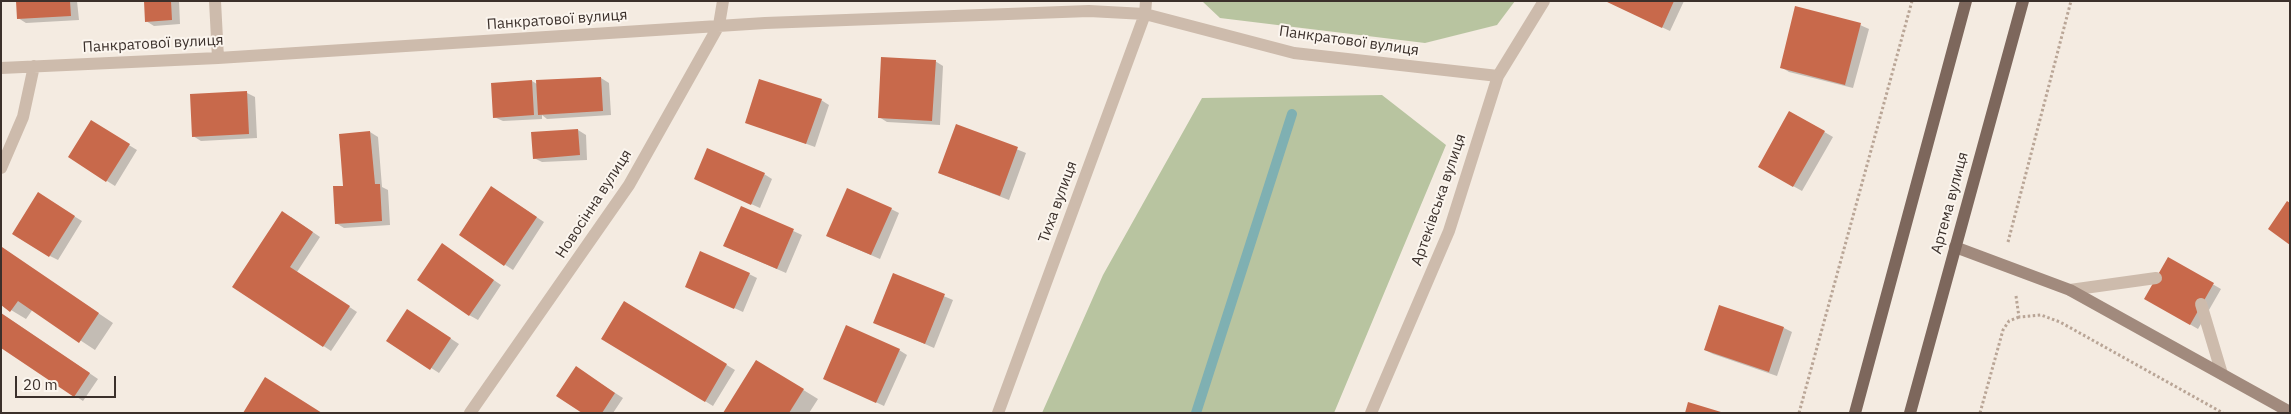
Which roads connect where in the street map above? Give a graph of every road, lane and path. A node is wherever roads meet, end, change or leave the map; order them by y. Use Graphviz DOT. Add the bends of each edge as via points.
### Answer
graph roads {
  1 [pos="215,1"];
  2 [pos="723,1"];
  3 [pos="1544,1"];
  4 [pos="1912,1"];
  5 [pos="1966,1"];
  6 [pos="2023,1"];
  7 [pos="2072,1"];
  8 [pos="1145,8"];
  9 [pos="719,26"];
  10 [pos="218,58"];
  11 [pos="34,66"];
  12 [pos="1,68"];
  13 [pos="1498,76"];
  14 [pos="1,168"];
  15 [pos="1954,247"];
  16 [pos="2012,267"];
  17 [pos="2156,278"];
  18 [pos="2070,290"];
  19 [pos="2202,304"];
  20 [pos="2019,317"];
  21 [pos="2222,374"];
  22 [pos="2290,412"];
  23 [pos="470,413"];
  24 [pos="998,413"];
  25 [pos="1371,413"];
  26 [pos="1799,413"];
  27 [pos="1855,413"];
  28 [pos="1910,413"];
  29 [pos="1980,413"];
  30 [pos="2223,413"];
  1 -- 10 [label="street"];
  2 -- 9 [label="street, Новосінна вулиця"];
  3 -- 13 [label="street, Артеківська вулиця"];
  4 -- 26 [label="path"];
  5 -- 27 [label="main road"];
  6 -- 15 [label="main road, Артема вулиця"];
  7 -- 16 [label="path" via="2008,240"];
  8 -- 9 [label="street, Панкратової вулиця"];
  8 -- 13 [label="street, Панкратової вулиця" via="1294,54"];
  8 -- 24 [label="street, Тиха вулиця"];
  9 -- 10 [label="street, Панкратової вулиця"];
  9 -- 23 [label="street, Новосінна вулиця" via="629,185"];
  10 -- 11 [label="street, Панкратової вулиця"];
  11 -- 12 [label="street, Панкратової вулиця"];
  11 -- 14 [label="street" via="23,117"];
  13 -- 25 [label="street, Артеківська вулиця" via="1449,231"];
  15 -- 16 [label="street"];
  15 -- 28 [label="main road, Артема вулиця"];
  16 -- 18 [label="street"];
  16 -- 20 [label="path"];
  17 -- 18 [label="street"];
  18 -- 21 [label="street"];
  19 -- 21 [label="street"];
  20 -- 29 [label="path" via="2003,330"];
  20 -- 30 [label="path" via="2042,316 2060,322"];
  21 -- 22 [label="street"];
}
